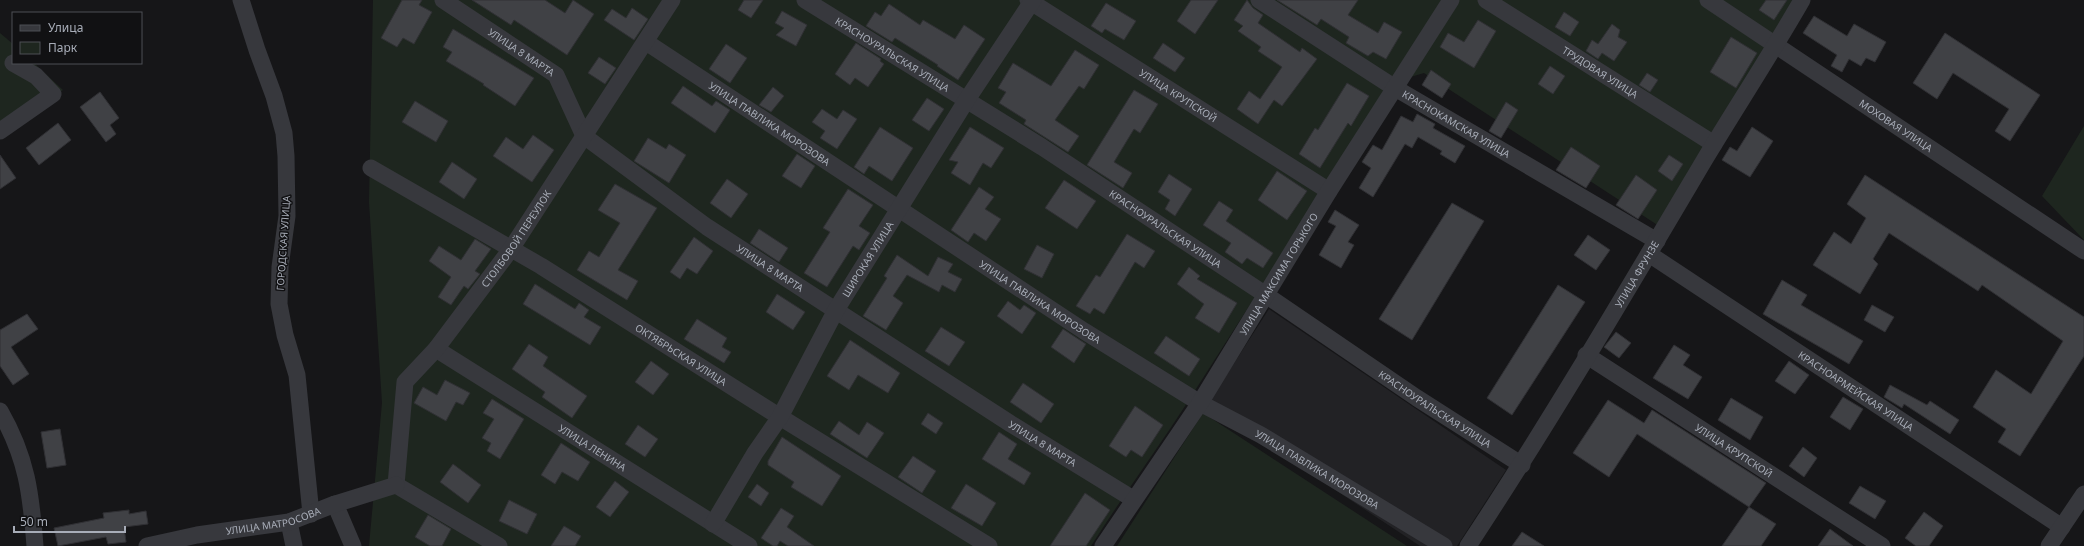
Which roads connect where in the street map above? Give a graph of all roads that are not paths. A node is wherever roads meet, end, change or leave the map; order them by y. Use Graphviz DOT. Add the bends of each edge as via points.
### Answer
graph roads {
  1 [pos="241,0"];
  2 [pos="443,0"];
  3 [pos="672,0"];
  4 [pos="805,0"];
  5 [pos="1259,0"];
  6 [pos="1451,0"];
  7 [pos="1486,0"];
  8 [pos="1708,0"];
  9 [pos="1802,0"];
  10 [pos="1031,1"];
  11 [pos="646,42"];
  12 [pos="1777,45"];
  13 [pos="0,58"];
  14 [pos="12,63"];
  15 [pos="15,64"];
  16 [pos="1395,88"];
  17 [pos="966,101"];
  18 [pos="0,131"];
  19 [pos="584,136"];
  20 [pos="1714,144"];
  21 [pos="371,168"];
  22 [pos="1329,191"];
  23 [pos="898,210"];
  24 [pos="1653,247"];
  25 [pos="511,249"];
  26 [pos="2084,251"];
  27 [pos="1266,295"];
  28 [pos="836,310"];
  29 [pos="436,349"];
  30 [pos="1586,355"];
  31 [pos="1200,403"];
  32 [pos="0,411"];
  33 [pos="780,417"];
  34 [pos="1522,465"];
  35 [pos="396,485"];
  36 [pos="2084,494"];
  37 [pos="1133,499"];
  38 [pos="335,504"];
  39 [pos="311,514"];
  40 [pos="289,522"];
  41 [pos="713,524"];
  42 [pos="2062,527"];
  43 [pos="35,546"];
  44 [pos="147,546"];
  45 [pos="294,546"];
  46 [pos="353,546"];
  47 [pos="499,546"];
  48 [pos="749,546"];
  49 [pos="989,546"];
  50 [pos="1103,546"];
  51 [pos="1444,546"];
  52 [pos="1468,546"];
  53 [pos="1882,546"];
  54 [pos="2049,546"];
  1 -- 39 [label="street, ГОРОДСКАЯ УЛИЦА" via="284,133 287,216 280,267 279,304 297,375"];
  2 -- 19 [label="street, УЛИЦА 8 МАРТА" via="556,75"];
  3 -- 11 [label="street, СТОЛБОВОЙ ПЕРЕУЛОК"];
  4 -- 17 [label="street, КРАСНОУРАЛЬСКАЯ УЛИЦА"];
  5 -- 16 [label="street, КРАСНОКАМСКАЯ УЛИЦА"];
  6 -- 16 [label="street, УЛИЦА МАКСИМА ГОРЬКОГО"];
  7 -- 20 [label="street, ТРУДОВАЯ УЛИЦА"];
  8 -- 12 [label="street, МОХОВАЯ УЛИЦА"];
  9 -- 12 [label="street, УЛИЦА ФРУНЗЕ"];
  10 -- 17 [label="street, ШИРОКАЯ УЛИЦА"];
  10 -- 22 [label="street, УЛИЦА КРУПСКОЙ"];
  11 -- 19 [label="street, СТОЛБОВОЙ ПЕРЕУЛОК"];
  11 -- 23 [label="street, УЛИЦА ПАВЛИКА МОРОЗОВА"];
  12 -- 20 [label="street, УЛИЦА ФРУНЗЕ"];
  12 -- 26 [label="street, МОХОВАЯ УЛИЦА"];
  13 -- 14 [label="street"];
  15 -- 18 [label="street" via="36,76 53,94"];
  16 -- 22 [label="street, УЛИЦА МАКСИМА ГОРЬКОГО"];
  16 -- 24 [label="street, КРАСНОКАМСКАЯ УЛИЦА"];
  17 -- 23 [label="street, ШИРОКАЯ УЛИЦА"];
  17 -- 27 [label="street, КРАСНОУРАЛЬСКАЯ УЛИЦА" via="1042,147"];
  19 -- 25 [label="street, СТОЛБОВОЙ ПЕРЕУЛОК"];
  19 -- 28 [label="street, УЛИЦА 8 МАРТА" via="707,227"];
  20 -- 24 [label="street, УЛИЦА ФРУНЗЕ"];
  21 -- 25 [label="street, ОКТЯБРЬСКАЯ УЛИЦА"];
  22 -- 27 [label="street, УЛИЦА МАКСИМА ГОРЬКОГО"];
  23 -- 28 [label="street, ШИРОКАЯ УЛИЦА"];
  23 -- 31 [label="street, УЛИЦА ПАВЛИКА МОРОЗОВА"];
  24 -- 30 [label="street, УЛИЦА ФРУНЗЕ"];
  24 -- 42 [label="street, КРАСНОАРМЕЙСКАЯ УЛИЦА"];
  25 -- 29 [label="street, СТОЛБОВОЙ ПЕРЕУЛОК"];
  25 -- 33 [label="street, ОКТЯБРЬСКАЯ УЛИЦА"];
  27 -- 31 [label="street, УЛИЦА МАКСИМА ГОРЬКОГО"];
  27 -- 34 [label="street, КРАСНОУРАЛЬСКАЯ УЛИЦА" via="1417,398"];
  28 -- 33 [label="street, ШИРОКАЯ УЛИЦА"];
  28 -- 37 [label="street, УЛИЦА 8 МАРТА" via="1011,424"];
  29 -- 35 [label="street, СТОЛБОВОЙ ПЕРЕУЛОК" via="405,382"];
  29 -- 41 [label="street, УЛИЦА ЛЕНИНА"];
  30 -- 34 [label="street, УЛИЦА ФРУНЗЕ"];
  30 -- 53 [label="street, УЛИЦА КРУПСКОЙ"];
  31 -- 37 [label="street, УЛИЦА МАКСИМА ГОРЬКОГО"];
  31 -- 51 [label="street, УЛИЦА ПАВЛИКА МОРОЗОВА" via="1261,435"];
  32 -- 43 [label="street" via="14,437 28,481"];
  33 -- 41 [label="street, ШИРОКАЯ УЛИЦА"];
  33 -- 49 [label="street, ОКТЯБРЬСКАЯ УЛИЦА"];
  34 -- 52 [label="street, УЛИЦА ФРУНЗЕ"];
  35 -- 38 [label="street, УЛИЦА МАТРОСОВА"];
  35 -- 47 [label="street"];
  36 -- 42 [label="street"];
  37 -- 50 [label="street, УЛИЦА МАКСИМА ГОРЬКОГО"];
  38 -- 39 [label="street, УЛИЦА МАТРОСОВА"];
  38 -- 46 [label="street"];
  39 -- 40 [label="street, УЛИЦА МАТРОСОВА"];
  40 -- 44 [label="street, УЛИЦА МАТРОСОВА" via="197,535"];
  40 -- 45 [label="street"];
  41 -- 48 [label="street, УЛИЦА ЛЕНИНА"];
  42 -- 54 [label="street"];
}
